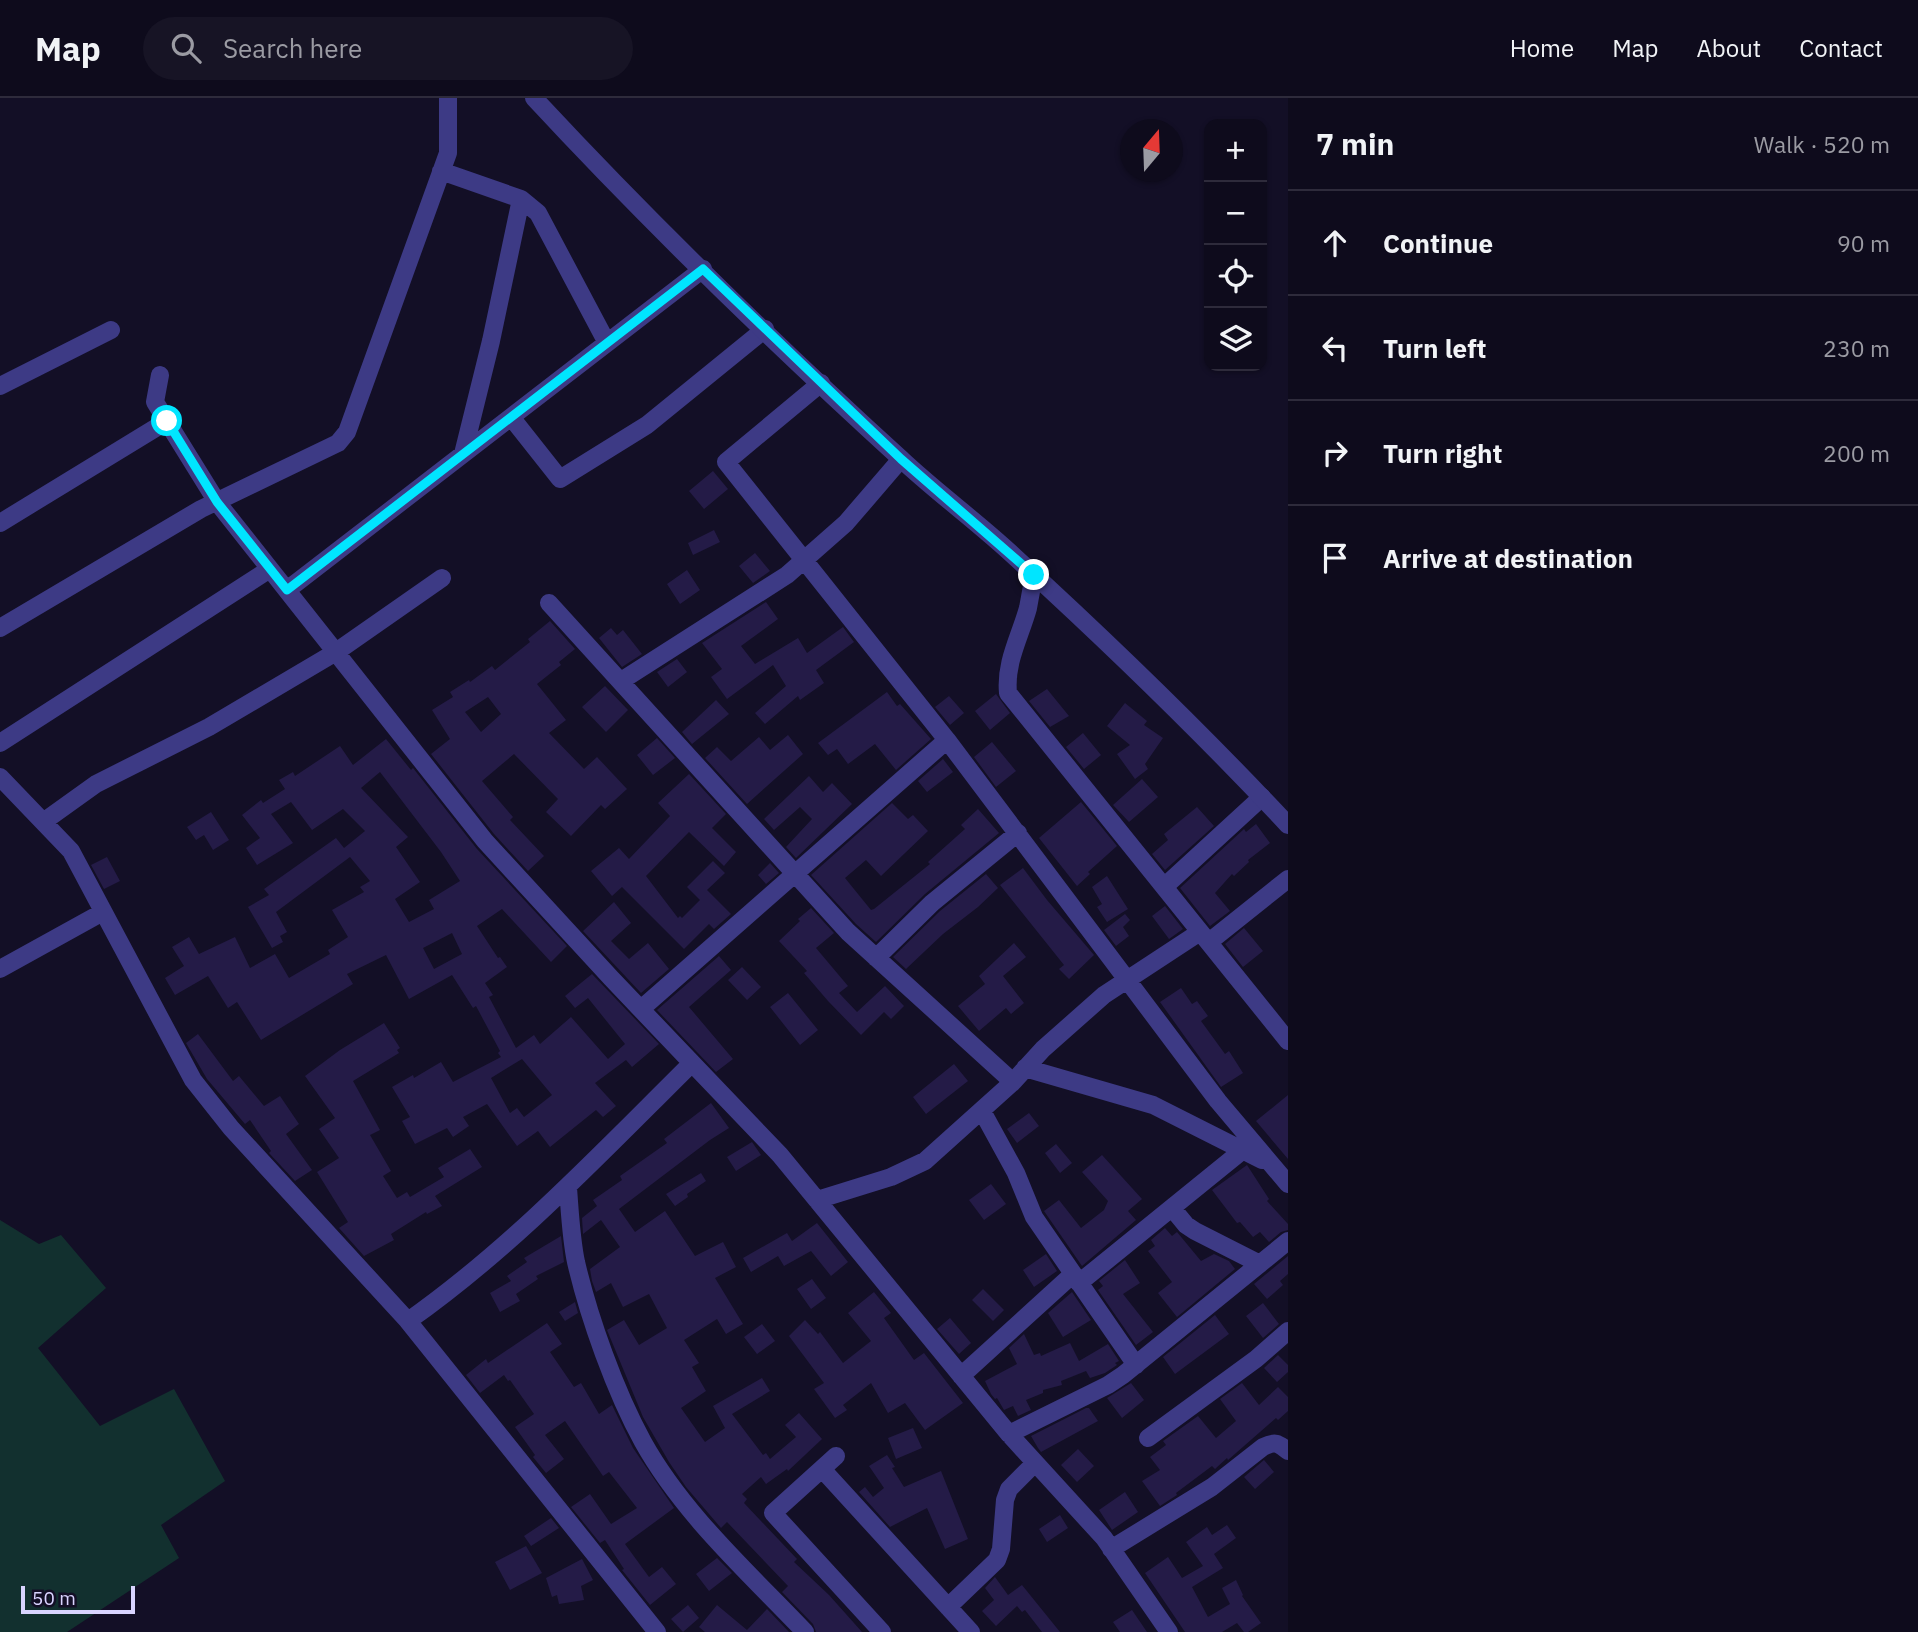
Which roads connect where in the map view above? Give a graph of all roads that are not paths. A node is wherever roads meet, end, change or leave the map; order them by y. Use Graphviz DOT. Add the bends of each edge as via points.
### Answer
graph roads {
  1 [pos="448,98"];
  2 [pos="534,98"];
  3 [pos="441,171"];
  4 [pos="521,199"];
  5 [pos="703,269"];
  6 [pos="765,329"];
  7 [pos="111,330"];
  8 [pos="607,343"];
  9 [pos="160,375"];
  10 [pos="821,383"];
  11 [pos="0,386"];
  12 [pos="511,417"];
  13 [pos="167,421"];
  14 [pos="463,454"];
  15 [pos="901,459"];
  16 [pos="217,502"];
  17 [pos="0,523"];
  18 [pos="803,560"];
  19 [pos="270,569"];
  20 [pos="1034,575"];
  21 [pos="442,578"];
  22 [pos="287,590"];
  23 [pos="549,603"];
  24 [pos="0,628"];
  25 [pos="336,652"];
  26 [pos="621,681"];
  27 [pos="947,740"];
  28 [pos="0,743"];
  29 [pos="0,777"];
  30 [pos="1262,797"];
  31 [pos="43,822"];
  32 [pos="1288,825"];
  33 [pos="1018,833"];
  34 [pos="794,874"];
  35 [pos="1288,879"];
  36 [pos="1164,887"];
  37 [pos="103,912"];
  38 [pos="1204,937"];
  39 [pos="876,958"];
  40 [pos="0,969"];
  41 [pos="1125,979"];
  42 [pos="640,1009"];
  43 [pos="1288,1041"];
  44 [pos="692,1063"];
  45 [pos="1026,1068"];
  46 [pos="1013,1082"];
  47 [pos="982,1111"];
  48 [pos="1243,1150"];
  49 [pos="1274,1167"];
  50 [pos="1288,1184"];
  51 [pos="568,1188"];
  52 [pos="817,1200"];
  53 [pos="1172,1208"];
  54 [pos="1288,1241"];
  55 [pos="1260,1264"];
  56 [pos="1076,1279"];
  57 [pos="408,1321"];
  58 [pos="1288,1331"];
  59 [pos="1136,1365"];
  60 [pos="961,1376"];
  61 [pos="1009,1434"];
  62 [pos="1148,1438"];
  63 [pos="1288,1451"];
  64 [pos="836,1456"];
  65 [pos="1035,1464"];
  66 [pos="822,1469"];
  67 [pos="1111,1549"];
  68 [pos="948,1607"];
  69 [pos="657,1632"];
  70 [pos="805,1632"];
  71 [pos="882,1632"];
  72 [pos="971,1632"];
  73 [pos="1169,1632"];
  1 -- 3 [label="street" via="447,153"];
  2 -- 5 [label="street"];
  3 -- 4 [label="street"];
  3 -- 16 [label="street" via="347,432 338,443"];
  4 -- 8 [label="street" via="538,213"];
  4 -- 14 [label="street"];
  5 -- 6 [label="street"];
  5 -- 8 [label="street"];
  6 -- 10 [label="street"];
  6 -- 12 [label="street" via="647,425 560,479"];
  7 -- 11 [label="street"];
  8 -- 12 [label="street"];
  9 -- 13 [label="street" via="155,402"];
  10 -- 15 [label="street"];
  10 -- 18 [label="street" via="726,462"];
  12 -- 14 [label="street"];
  13 -- 16 [label="street"];
  13 -- 17 [label="street"];
  14 -- 22 [label="street"];
  15 -- 18 [label="street" via="846,523"];
  15 -- 20 [label="street"];
  16 -- 19 [label="street"];
  16 -- 24 [label="street"];
  18 -- 26 [label="street" via="787,575"];
  18 -- 27 [label="street"];
  19 -- 22 [label="street"];
  19 -- 28 [label="street"];
  20 -- 30 [label="street"];
  20 -- 36 [label="street" via="1010,660 1008,693"];
  21 -- 25 [label="street"];
  22 -- 25 [label="street"];
  23 -- 26 [label="street"];
  25 -- 31 [label="street" via="209,727 96,784"];
  25 -- 42 [label="street" via="485,841"];
  26 -- 34 [label="street"];
  27 -- 33 [label="street"];
  27 -- 34 [label="street"];
  29 -- 31 [label="street"];
  30 -- 32 [label="street"];
  30 -- 36 [label="street"];
  31 -- 37 [label="street" via="71,851"];
  33 -- 39 [label="street" via="932,903"];
  33 -- 41 [label="street"];
  34 -- 39 [label="street"];
  34 -- 42 [label="street"];
  35 -- 38 [label="street"];
  36 -- 38 [label="street"];
  37 -- 40 [label="street"];
  37 -- 57 [label="street" via="193,1080 231,1128"];
  38 -- 41 [label="street"];
  38 -- 43 [label="street"];
  39 -- 46 [label="street"];
  41 -- 45 [label="street"];
  41 -- 49 [label="street"];
  42 -- 44 [label="street"];
  44 -- 51 [label="street"];
  44 -- 52 [label="street"];
  45 -- 46 [label="street"];
  45 -- 48 [label="street" via="1153,1105"];
  46 -- 47 [label="street"];
  47 -- 52 [label="street" via="925,1161 891,1177"];
  47 -- 56 [label="street" via="1034,1217"];
  48 -- 49 [label="street"];
  48 -- 53 [label="street"];
  49 -- 50 [label="street"];
  51 -- 57 [label="street" via="454,1289"];
  51 -- 70 [label="street" via="572,1237 586,1296 643,1442 699,1519"];
  52 -- 60 [label="street"];
  53 -- 55 [label="street" via="1195,1231"];
  53 -- 56 [label="street"];
  54 -- 55 [label="street"];
  55 -- 59 [label="street"];
  56 -- 59 [label="street"];
  56 -- 60 [label="street"];
  57 -- 69 [label="street"];
  58 -- 62 [label="street"];
  59 -- 61 [label="street" via="1108,1385"];
  60 -- 61 [label="street"];
  61 -- 65 [label="street"];
  63 -- 67 [label="street" via="1279,1443 1263,1447 1213,1487"];
  64 -- 66 [label="street"];
  65 -- 67 [label="street"];
  65 -- 68 [label="street" via="1009,1489 997,1560"];
  66 -- 68 [label="street"];
  66 -- 71 [label="street" via="773,1513"];
  67 -- 73 [label="street"];
  68 -- 72 [label="street"];
}
